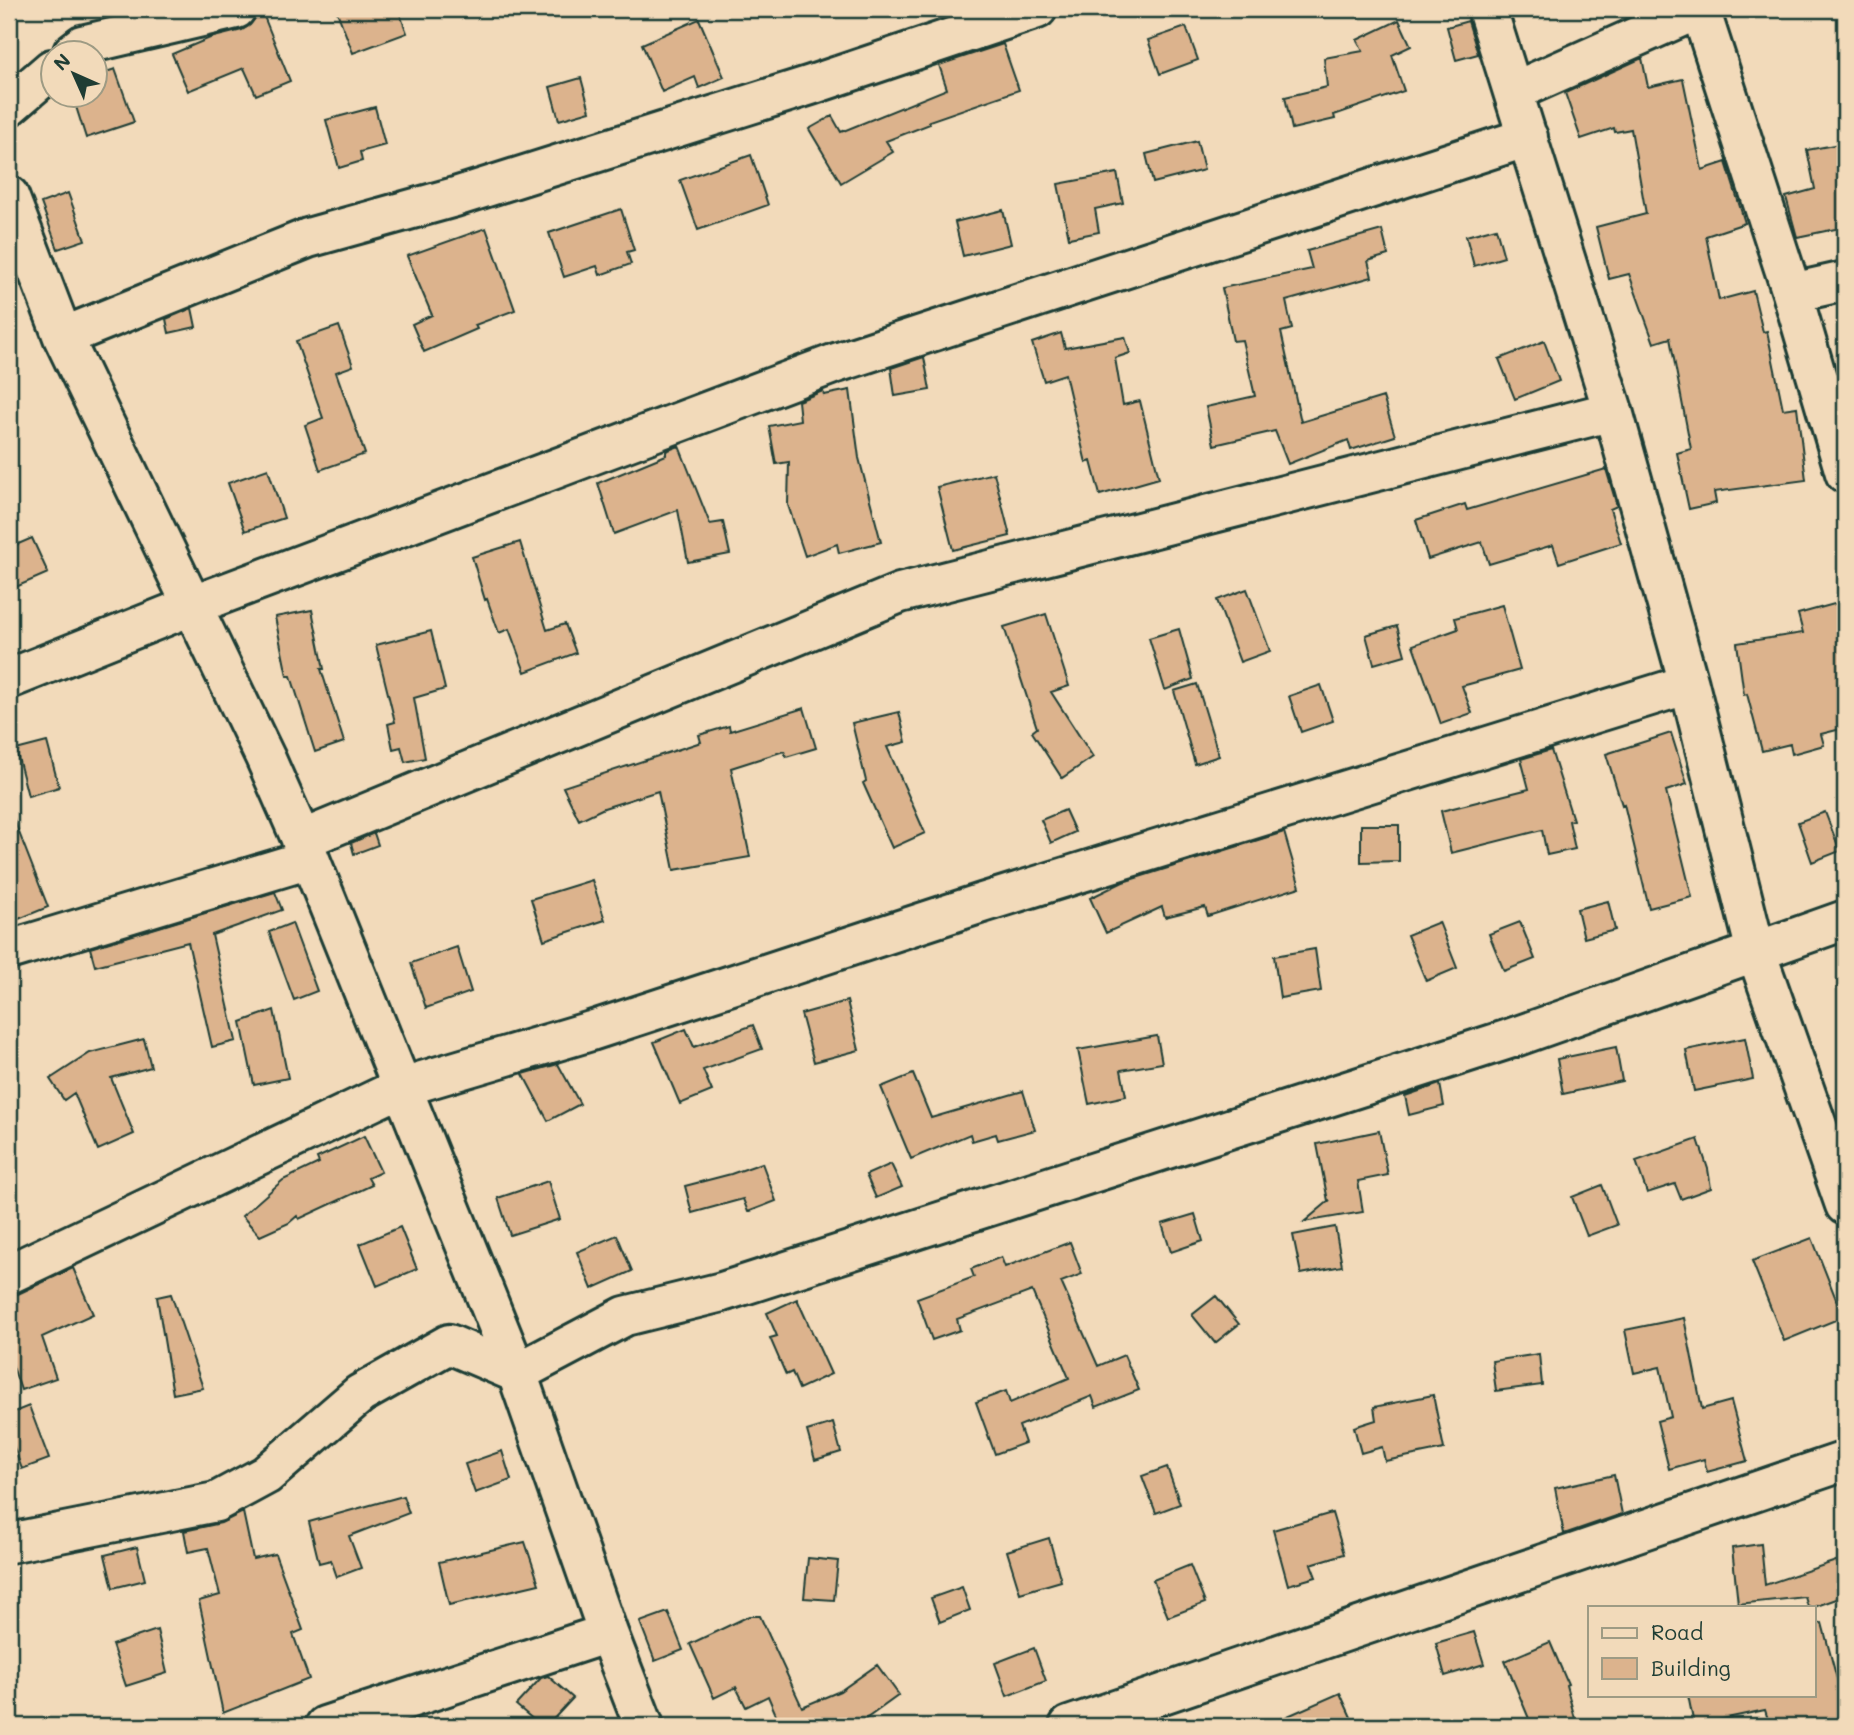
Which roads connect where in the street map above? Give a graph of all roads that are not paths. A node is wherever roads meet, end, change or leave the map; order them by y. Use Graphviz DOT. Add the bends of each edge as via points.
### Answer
graph roads {
  1 [pos="236,9"];
  2 [pos="1037,9"];
  3 [pos="1487,9"];
  4 [pos="1700,9"];
  5 [pos="108,39"];
  6 [pos="38,81"];
  7 [pos="1513,92"];
  8 [pos="9,106"];
  9 [pos="1528,137"];
  10 [pos="9,196"];
  11 [pos="1845,281"];
  12 [pos="1792,293"];
  13 [pos="63,337"];
  14 [pos="1613,411"];
  15 [pos="1845,473"];
  16 [pos="191,606"];
  17 [pos="9,679"];
  18 [pos="1689,684"];
  19 [pos="305,850"];
  20 [pos="1845,920"];
  21 [pos="9,950"];
  22 [pos="1756,952"];
  23 [pos="402,1087"];
  24 [pos="1845,1205"];
  25 [pos="9,1274"];
  26 [pos="517,1373"];
  27 [pos="1845,1461"];
  28 [pos="9,1543"];
  29 [pos="608,1633"];
  30 [pos="325,1726"];
  31 [pos="644,1726"];
  32 [pos="1069,1726"];
  1 -- 5 [label="street"];
  2 -- 13 [label="street" via="455,197 308,238"];
  3 -- 7 [label="street"];
  4 -- 7 [label="street"];
  4 -- 12 [label="street"];
  6 -- 8 [label="street"];
  7 -- 9 [label="street"];
  9 -- 14 [label="street"];
  9 -- 16 [label="street" via="836,363"];
  10 -- 13 [label="street"];
  11 -- 12 [label="street"];
  12 -- 15 [label="street"];
  13 -- 16 [label="street"];
  14 -- 18 [label="street"];
  14 -- 19 [label="street" via="900,593"];
  16 -- 17 [label="street"];
  16 -- 19 [label="street"];
  18 -- 22 [label="street"];
  18 -- 23 [label="street"];
  19 -- 21 [label="street"];
  19 -- 23 [label="street"];
  20 -- 22 [label="street"];
  22 -- 24 [label="street"];
  22 -- 26 [label="street" via="1456,1056 722,1292 625,1316"];
  23 -- 25 [label="street"];
  23 -- 26 [label="street"];
  26 -- 28 [label="street" via="449,1344 360,1394 266,1475 216,1502"];
  26 -- 29 [label="street"];
  27 -- 32 [label="street"];
  29 -- 30 [label="street"];
  29 -- 31 [label="street"];
}
